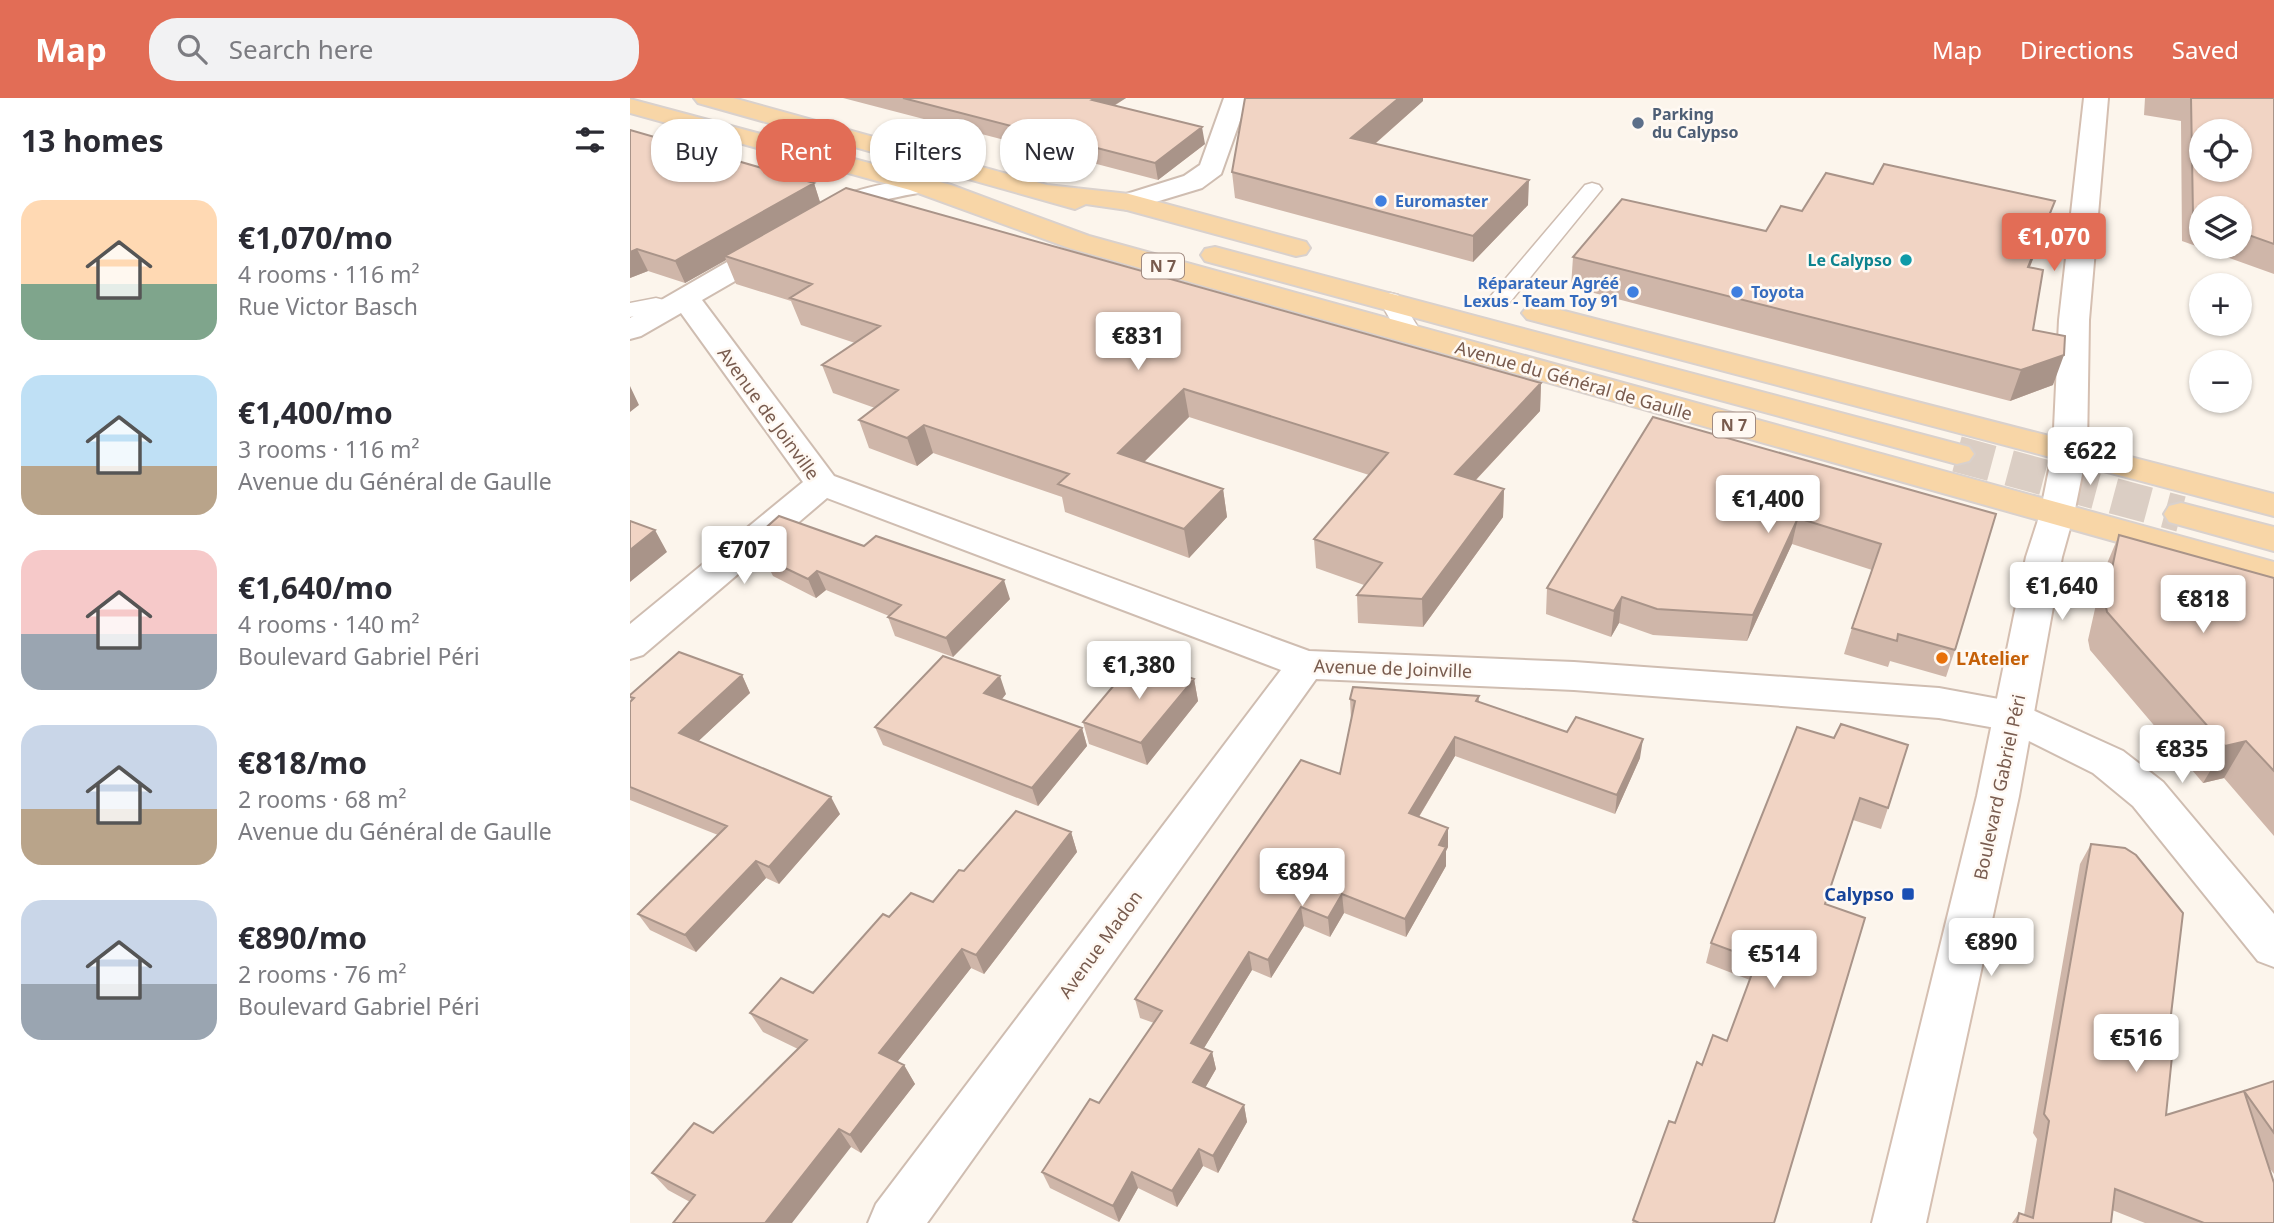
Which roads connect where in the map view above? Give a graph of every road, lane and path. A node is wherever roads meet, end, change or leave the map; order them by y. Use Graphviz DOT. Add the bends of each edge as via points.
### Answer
graph roads {
  1 [pos="706,98"];
  2 [pos="1236,98"];
  3 [pos="2096,98"];
  4 [pos="630,106"];
  5 [pos="919,185"];
  6 [pos="1592,189"];
  7 [pos="1050,192"];
  8 [pos="1129,202"];
  9 [pos="1326,256"];
  10 [pos="1271,268"];
  11 [pos="1485,299"];
  12 [pos="1390,300"];
  13 [pos="671,302"];
  14 [pos="630,310"];
  15 [pos="630,330"];
  16 [pos="1411,335"];
  17 [pos="2070,450"];
  18 [pos="1957,454"];
  19 [pos="822,484"];
  20 [pos="2274,505"];
  21 [pos="2057,514"];
  22 [pos="2181,514"];
  23 [pos="2274,539"];
  24 [pos="2274,574"];
  25 [pos="630,645"];
  26 [pos="1306,665"];
  27 [pos="2015,717"];
  28 [pos="2274,947"];
  29 [pos="895,1223"];
  30 [pos="1899,1223"];
  1 -- 7 [label="main road, Avenue du Général de Gaulle / N 7"];
  2 -- 8 [label="street" via="1212,169 1193,182"];
  3 -- 17 [label="street, Boulevard Gabriel Péri" via="2074,320"];
  4 -- 5 [label="main road, Avenue du Général de Gaulle / N 7"];
  5 -- 10 [label="main road, Avenue du Général de Gaulle / N 7"];
  5 -- 13 [label="street" via="857,199"];
  5 -- 16 [label="main road, Avenue du Général de Gaulle / N 7" via="1079,242"];
  6 -- 11 [label="lane"];
  7 -- 8 [label="main road, Avenue du Général de Gaulle / N 7"];
  7 -- 10 [label="main road, Avenue du Général de Gaulle / N 7"];
  8 -- 9 [label="main road, Avenue du Général de Gaulle / N 7"];
  10 -- 12 [label="main road, Avenue du Général de Gaulle / N 7"];
  11 -- 17 [label="main road"];
  12 -- 16 [label="lane"];
  12 -- 18 [label="main road, Avenue du Général de Gaulle / N 7"];
  13 -- 14 [label="lane"];
  13 -- 15 [label="street"];
  13 -- 19 [label="street, Avenue de Joinville"];
  16 -- 21 [label="main road, Avenue du Général de Gaulle / N 7"];
  17 -- 20 [label="main road"];
  17 -- 21 [label="street, Boulevard Gabriel Péri"];
  19 -- 25 [label="street"];
  19 -- 26 [label="street, Avenue de Joinville"];
  21 -- 24 [label="main road, Avenue du Général de Gaulle / N 7"];
  21 -- 27 [label="street, Boulevard Gabriel Péri" via="2044,557"];
  22 -- 23 [label="main road"];
  26 -- 27 [label="street, Avenue de Joinville" via="1574,676 1939,703"];
  26 -- 29 [label="street, Avenue Madon"];
  27 -- 28 [label="street, Avenue de Joinville" via="2080,747 2129,777"];
  27 -- 30 [label="street, Boulevard Gabriel Péri"];
}
